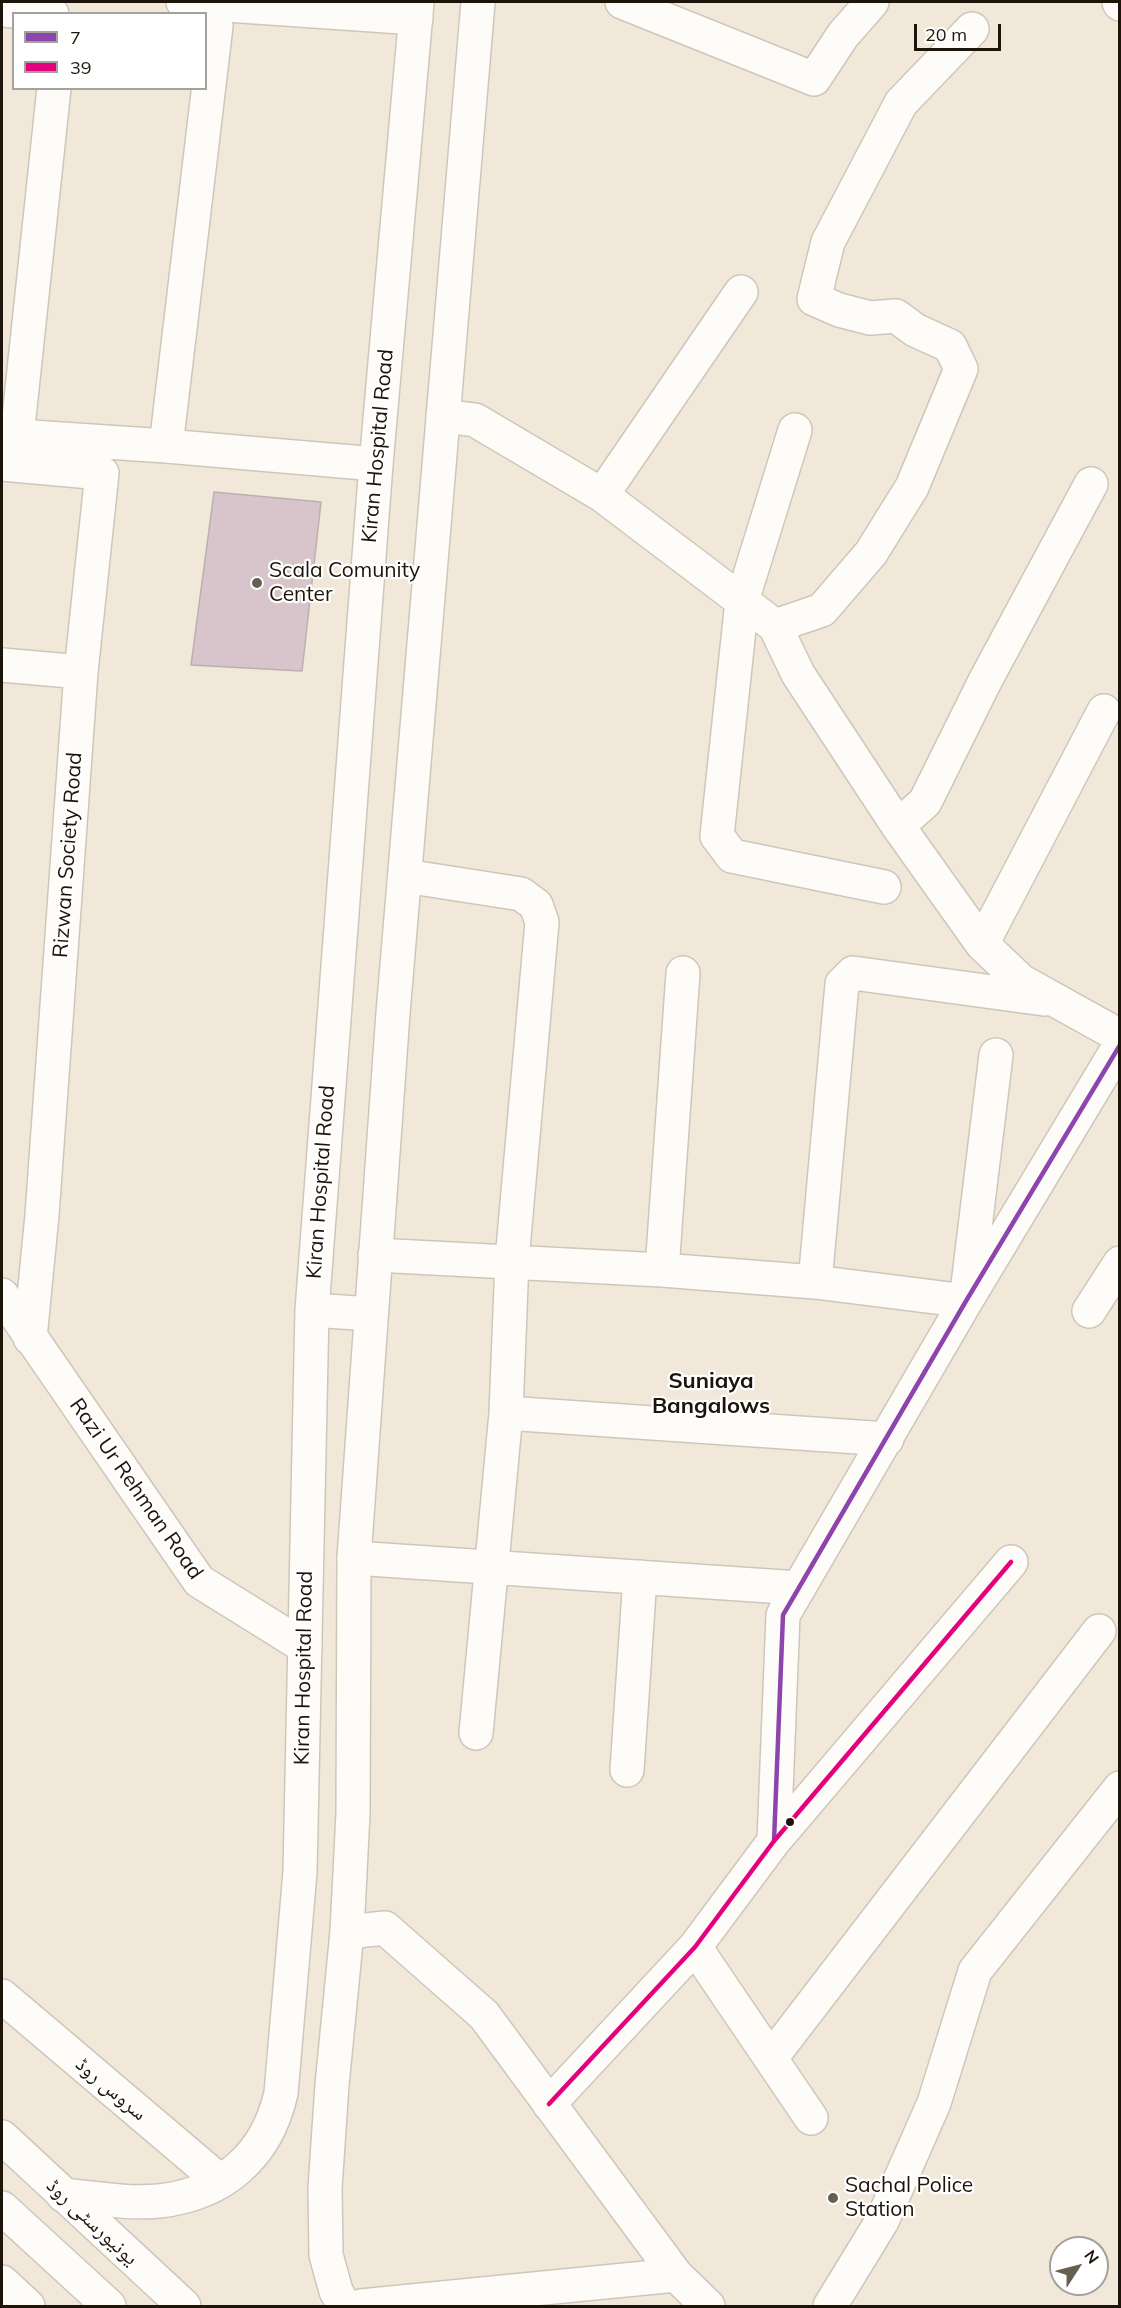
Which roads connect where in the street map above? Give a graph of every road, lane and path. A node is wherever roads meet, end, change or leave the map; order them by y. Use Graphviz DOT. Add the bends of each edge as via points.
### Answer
graph roads {
  1 [pos="183,2"];
  2 [pos="192,2"];
  3 [pos="478,2"];
  4 [pos="622,2"];
  5 [pos="872,2"];
  6 [pos="2,10"];
  7 [pos="417,10"];
  8 [pos="27,12"];
  9 [pos="207,25"];
  10 [pos="972,29"];
  11 [pos="54,90"];
  12 [pos="741,292"];
  13 [pos="443,416"];
  14 [pos="795,430"];
  15 [pos="7,445"];
  16 [pos="166,446"];
  17 [pos="376,464"];
  18 [pos="1091,484"];
  19 [pos="602,495"];
  20 [pos="742,601"];
  21 [pos="775,626"];
  22 [pos="2,665"];
  23 [pos="81,672"];
  24 [pos="1104,711"];
  25 [pos="897,826"];
  26 [pos="405,876"];
  27 [pos="884,887"];
  28 [pos="982,944"];
  29 [pos="684,973"];
  30 [pos="1058,1001"];
  31 [pos="1119,1036"];
  32 [pos="1119,1045"];
  33 [pos="996,1055"];
  34 [pos="375,1255"];
  35 [pos="512,1260"];
  36 [pos="1119,1263"];
  37 [pos="662,1270"];
  38 [pos="814,1282"];
  39 [pos="2,1295"];
  40 [pos="966,1301"];
  41 [pos="312,1310"];
  42 [pos="1089,1311"];
  43 [pos="371,1314"];
  44 [pos="30,1338"];
  45 [pos="506,1413"];
  46 [pos="886,1440"];
  47 [pos="354,1558"];
  48 [pos="1011,1562"];
  49 [pos="492,1567"];
  50 [pos="640,1577"];
  51 [pos="799,1588"];
  52 [pos="1099,1631"];
  53 [pos="305,1647"];
  54 [pos="476,1733"];
  55 [pos="627,1770"];
  56 [pos="1119,1788"];
  57 [pos="774,1842"];
  58 [pos="347,1932"];
  59 [pos="695,1947"];
  60 [pos="2,1996"];
  61 [pos="771,2058"];
  62 [pos="549,2104"];
  63 [pos="811,2118"];
  64 [pos="2,2137"];
  65 [pos="220,2181"];
  66 [pos="63,2195"];
  67 [pos="2,2208"];
  68 [pos="676,2275"];
  69 [pos="2,2282"];
  70 [pos="28,2307"];
  71 [pos="109,2307"];
  72 [pos="184,2307"];
  73 [pos="344,2307"];
  74 [pos="361,2307"];
  75 [pos="708,2307"];
  76 [pos="830,2307"];
  1 -- 2 [label="street"];
  2 -- 7 [label="street"];
  3 -- 13 [label="street"];
  4 -- 5 [label="street" via="814,79 843,35"];
  6 -- 8 [label="street"];
  7 -- 17 [label="street, Kiran Hospital Road"];
  9 -- 16 [label="street" via="216,26"];
  10 -- 21 [label="street" via="901,103 828,242 814,299 870,318 896,316 915,330 950,346 961,369 912,487 871,553 822,610"];
  11 -- 15 [label="street"];
  12 -- 19 [label="street"];
  13 -- 19 [label="street" via="475,420"];
  13 -- 26 [label="street"];
  14 -- 20 [label="street"];
  15 -- 16 [label="street"];
  15 -- 23 [label="street, Rizwan Society Road" via="102,473"];
  16 -- 17 [label="street"];
  17 -- 41 [label="street, Kiran Hospital Road"];
  18 -- 25 [label="street" via="925,802"];
  19 -- 20 [label="street"];
  20 -- 21 [label="street"];
  20 -- 27 [label="street" via="717,836 732,856"];
  21 -- 25 [label="street" via="798,674"];
  22 -- 23 [label="street"];
  23 -- 44 [label="street, Rizwan Society Road"];
  24 -- 28 [label="street"];
  25 -- 28 [label="street"];
  26 -- 34 [label="street"];
  26 -- 35 [label="street" via="521,894 536,905 542,922"];
  28 -- 30 [label="street" via="1021,981"];
  29 -- 37 [label="street"];
  30 -- 31 [label="street"];
  30 -- 38 [label="street" via="853,973 842,984"];
  32 -- 40 [label="street"];
  33 -- 40 [label="street"];
  34 -- 35 [label="street"];
  34 -- 43 [label="street"];
  35 -- 37 [label="street"];
  35 -- 45 [label="street"];
  36 -- 42 [label="street"];
  37 -- 38 [label="street"];
  38 -- 40 [label="street"];
  39 -- 44 [label="street, Razi Ur Rehman Road"];
  40 -- 46 [label="street"];
  41 -- 43 [label="street"];
  41 -- 53 [label="street, Kiran Hospital Road"];
  43 -- 47 [label="street"];
  44 -- 53 [label="street, Razi Ur Rehman Road" via="199,1581"];
  45 -- 46 [label="street"];
  45 -- 49 [label="street"];
  46 -- 51 [label="street"];
  47 -- 49 [label="street"];
  47 -- 58 [label="street" via="353,1813"];
  48 -- 57 [label="street"];
  49 -- 50 [label="street"];
  49 -- 54 [label="street"];
  50 -- 51 [label="street"];
  50 -- 55 [label="street"];
  51 -- 57 [label="street" via="783,1615"];
  52 -- 61 [label="street"];
  53 -- 65 [label="street, Kiran Hospital Road" via="300,1872 281,2093 269,2132 247,2162"];
  56 -- 76 [label="street" via="975,1971 934,2103 882,2221"];
  57 -- 59 [label="street"];
  58 -- 62 [label="street" via="386,1928 484,2015"];
  58 -- 73 [label="street" via="325,2188 326,2255"];
  59 -- 61 [label="street"];
  59 -- 62 [label="street"];
  60 -- 65 [label="street, سروس روڈ"];
  61 -- 63 [label="street"];
  62 -- 68 [label="street"];
  64 -- 66 [label="street, یونیورسٹی روڈ"];
  65 -- 66 [label="street, Kiran Hospital Road" via="160,2201"];
  66 -- 72 [label="street, یونیورسٹی روڈ"];
  67 -- 71 [label="street"];
  68 -- 74 [label="street"];
  68 -- 75 [label="street"];
  69 -- 70 [label="street"];
}
